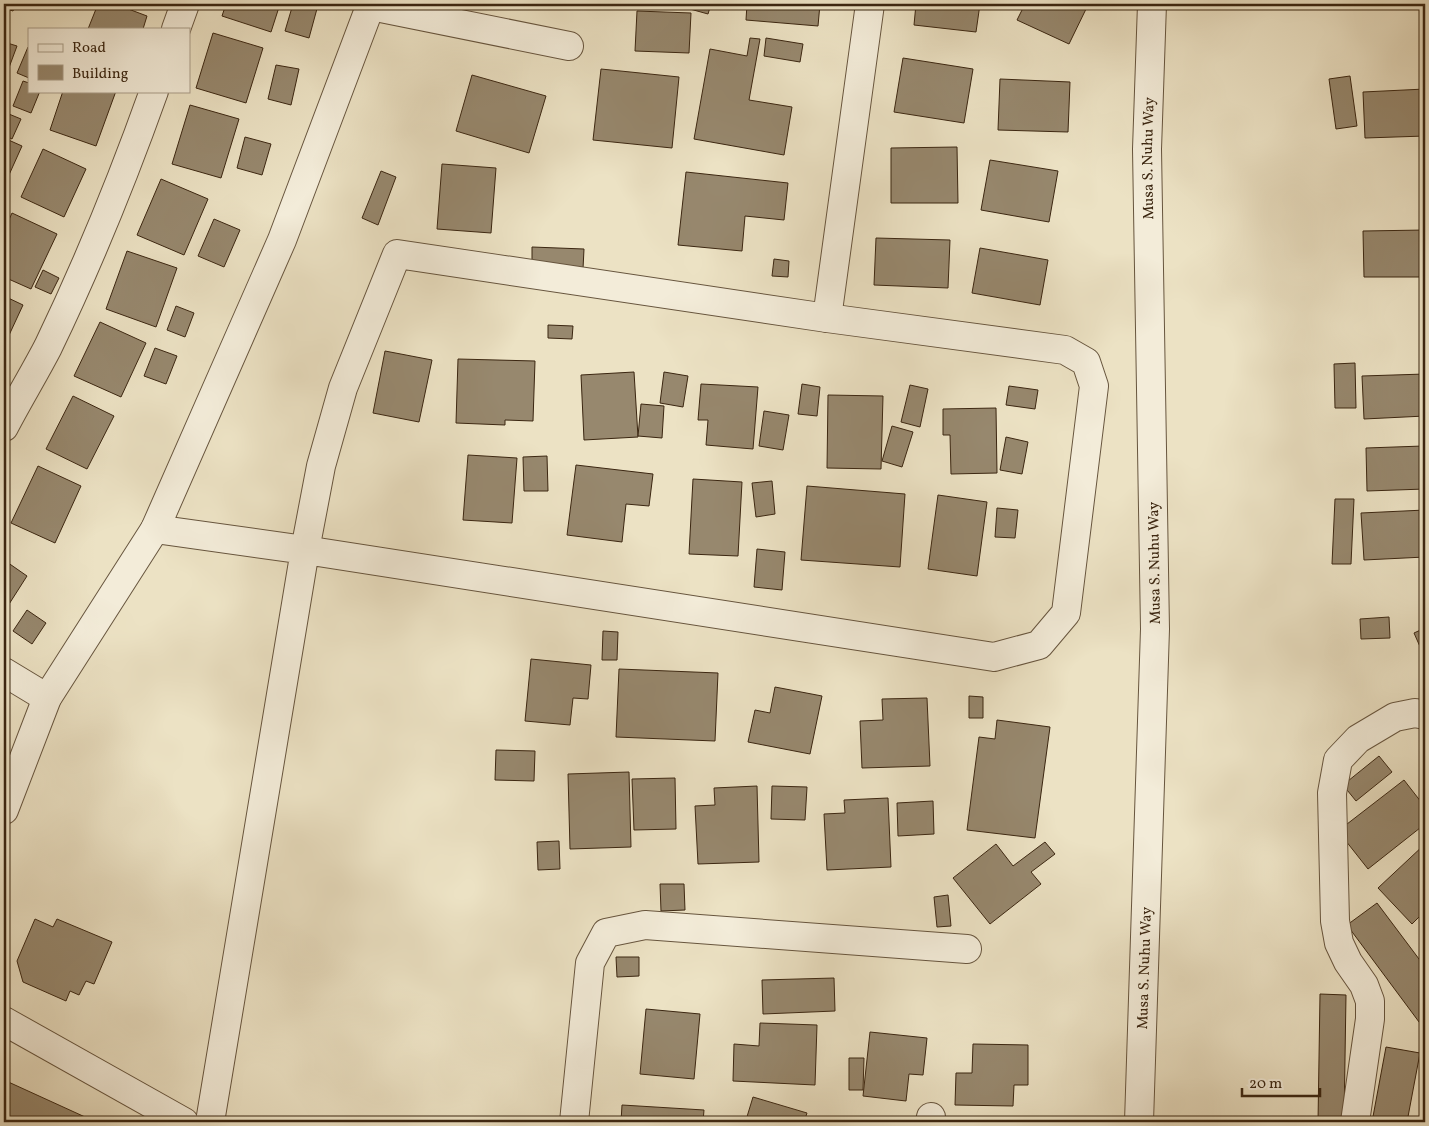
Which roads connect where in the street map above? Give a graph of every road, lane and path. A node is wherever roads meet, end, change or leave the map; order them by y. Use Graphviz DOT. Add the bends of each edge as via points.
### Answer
graph roads {
  1 [pos="186,4"];
  2 [pos="870,4"];
  3 [pos="1152,4"];
  4 [pos="371,5"];
  5 [pos="176,28"];
  6 [pos="569,46"];
  7 [pos="154,92"];
  8 [pos="826,318"];
  9 [pos="4,427"];
  10 [pos="155,529"];
  11 [pos="305,550"];
  12 [pos="4,672"];
  13 [pos="47,698"];
  14 [pos="1425,715"];
  15 [pos="4,810"];
  16 [pos="967,949"];
  17 [pos="4,1021"];
  18 [pos="184,1122"];
  19 [pos="210,1122"];
  20 [pos="574,1122"];
  21 [pos="1138,1122"];
  22 [pos="1355,1122"];
  1 -- 5 [label="street"];
  2 -- 8 [label="street"];
  3 -- 21 [label="street, Musa S. Nuhu Way" via="1147,149 1155,629"];
  4 -- 6 [label="street"];
  4 -- 10 [label="street" via="282,240"];
  7 -- 9 [label="street" via="92,250 47,348"];
  8 -- 11 [label="street" via="397,254 343,388 320,466"];
  8 -- 11 [label="street" via="1065,350 1086,362 1094,386 1066,613 1039,645 994,657"];
  10 -- 11 [label="street"];
  10 -- 13 [label="street"];
  11 -- 19 [label="street"];
  12 -- 13 [label="street"];
  13 -- 15 [label="street"];
  14 -- 22 [label="street" via="1415,713 1395,717 1358,739 1338,760 1332,793 1338,944 1364,985 1370,1001"];
  16 -- 20 [label="street" via="644,925 606,933 590,964"];
  17 -- 18 [label="street"];
}
